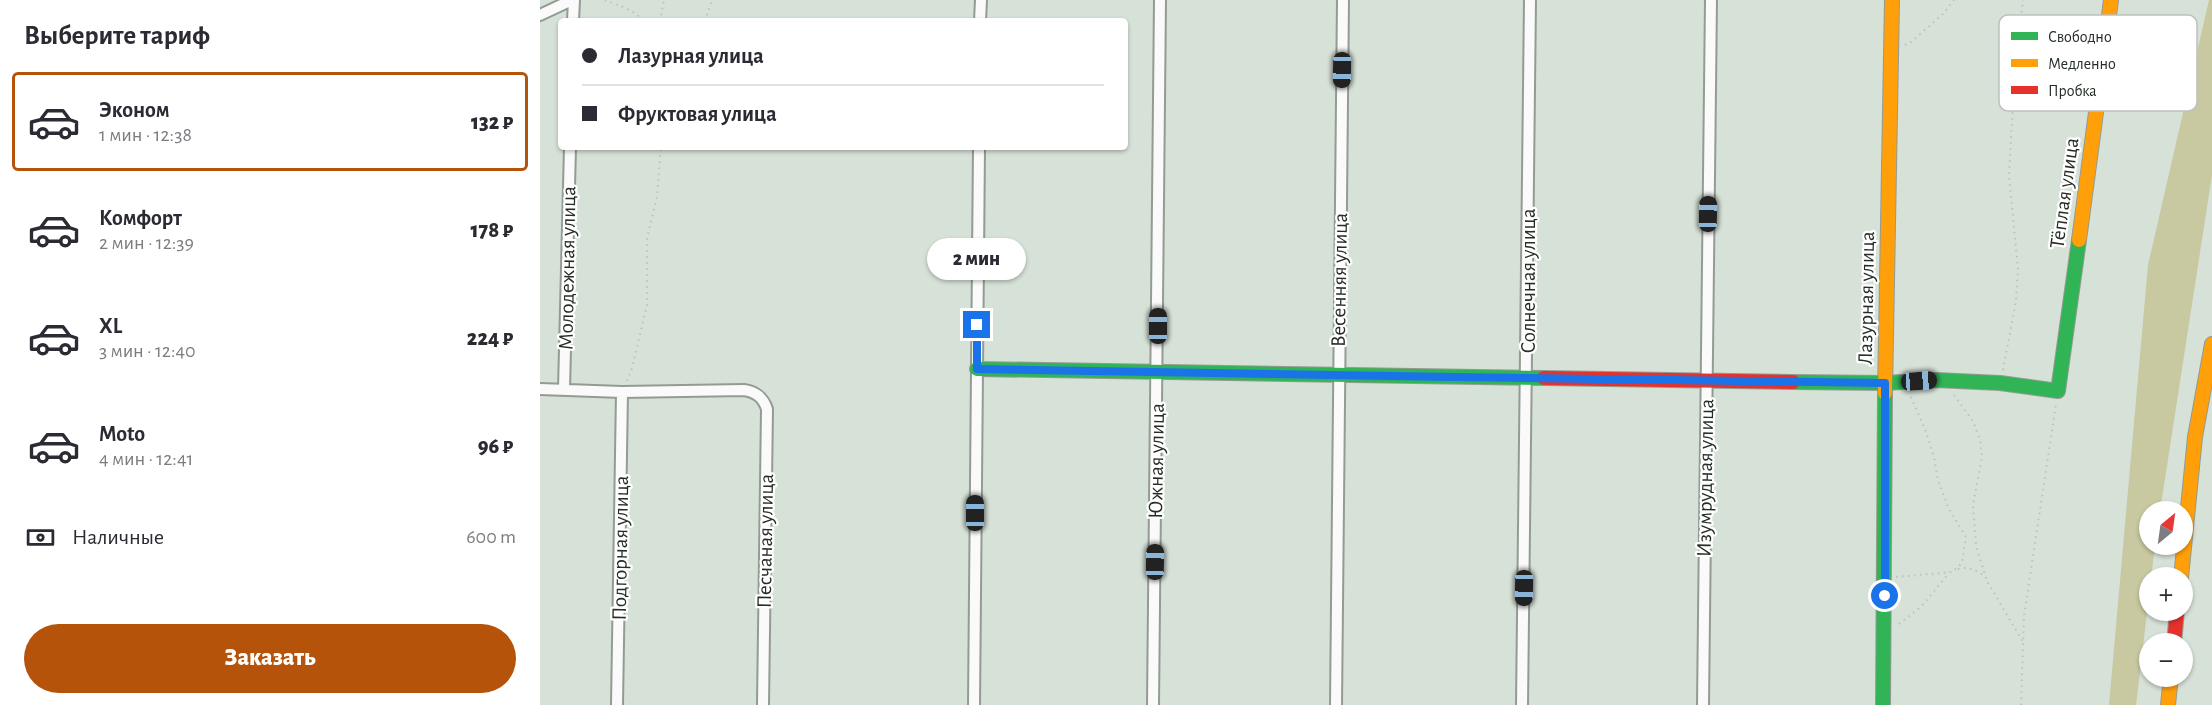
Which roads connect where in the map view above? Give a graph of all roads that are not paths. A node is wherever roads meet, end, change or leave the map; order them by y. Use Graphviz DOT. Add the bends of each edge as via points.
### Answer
graph roads {
  1 [pos="573,0"];
  2 [pos="981,0"];
  3 [pos="1160,0"];
  4 [pos="1343,0"];
  5 [pos="1530,0"];
  6 [pos="1711,0"];
  7 [pos="1892,0"];
  8 [pos="2111,0"];
  9 [pos="540,15"];
  10 [pos="2109,15"];
  11 [pos="573,18"];
  12 [pos="980,18"];
  13 [pos="2096,111"];
  14 [pos="570,150"];
  15 [pos="979,150"];
  16 [pos="2212,344"];
  17 [pos="977,369"];
  18 [pos="1158,372"];
  19 [pos="1338,376"];
  20 [pos="1527,377"];
  21 [pos="1706,380"];
  22 [pos="1885,383"];
  23 [pos="540,389"];
  24 [pos="564,389"];
  25 [pos="622,392"];
  26 [pos="2182,567"];
  27 [pos="2170,687"];
  28 [pos="617,705"];
  29 [pos="763,705"];
  30 [pos="974,705"];
  31 [pos="1153,705"];
  32 [pos="1336,705"];
  33 [pos="1522,705"];
  34 [pos="1703,705"];
  35 [pos="1883,705"];
  36 [pos="2168,705"];
  1 -- 9 [label="street"];
  1 -- 11 [label="street"];
  2 -- 12 [label="street"];
  3 -- 18 [label="street, Южная улица"];
  4 -- 19 [label="street, Весенняя улица"];
  5 -- 20 [label="street, Солнечная улица"];
  6 -- 21 [label="street, Изумрудная улица"];
  7 -- 22 [label="street, Лазурная улица"];
  8 -- 10 [label="street, Тёплая улица"];
  13 -- 22 [label="street, Тёплая улица" via="2058,391 1936,380"];
  14 -- 24 [label="street, Молодежная улица"];
  15 -- 17 [label="street"];
  16 -- 26 [label="street" via="2195,437"];
  17 -- 18 [label="street"];
  17 -- 30 [label="street"];
  18 -- 19 [label="street"];
  18 -- 31 [label="street, Южная улица"];
  19 -- 20 [label="street"];
  19 -- 32 [label="street, Весенняя улица"];
  20 -- 21 [label="street"];
  20 -- 33 [label="street, Солнечная улица"];
  21 -- 22 [label="street"];
  21 -- 34 [label="street, Изумрудная улица"];
  22 -- 35 [label="street, Лазурная улица"];
  23 -- 24 [label="street"];
  24 -- 25 [label="street"];
  25 -- 28 [label="street, Подгорная улица"];
  25 -- 29 [label="street, Песчаная улица" via="744,390 759,395 767,409"];
  27 -- 36 [label="street"];
}
